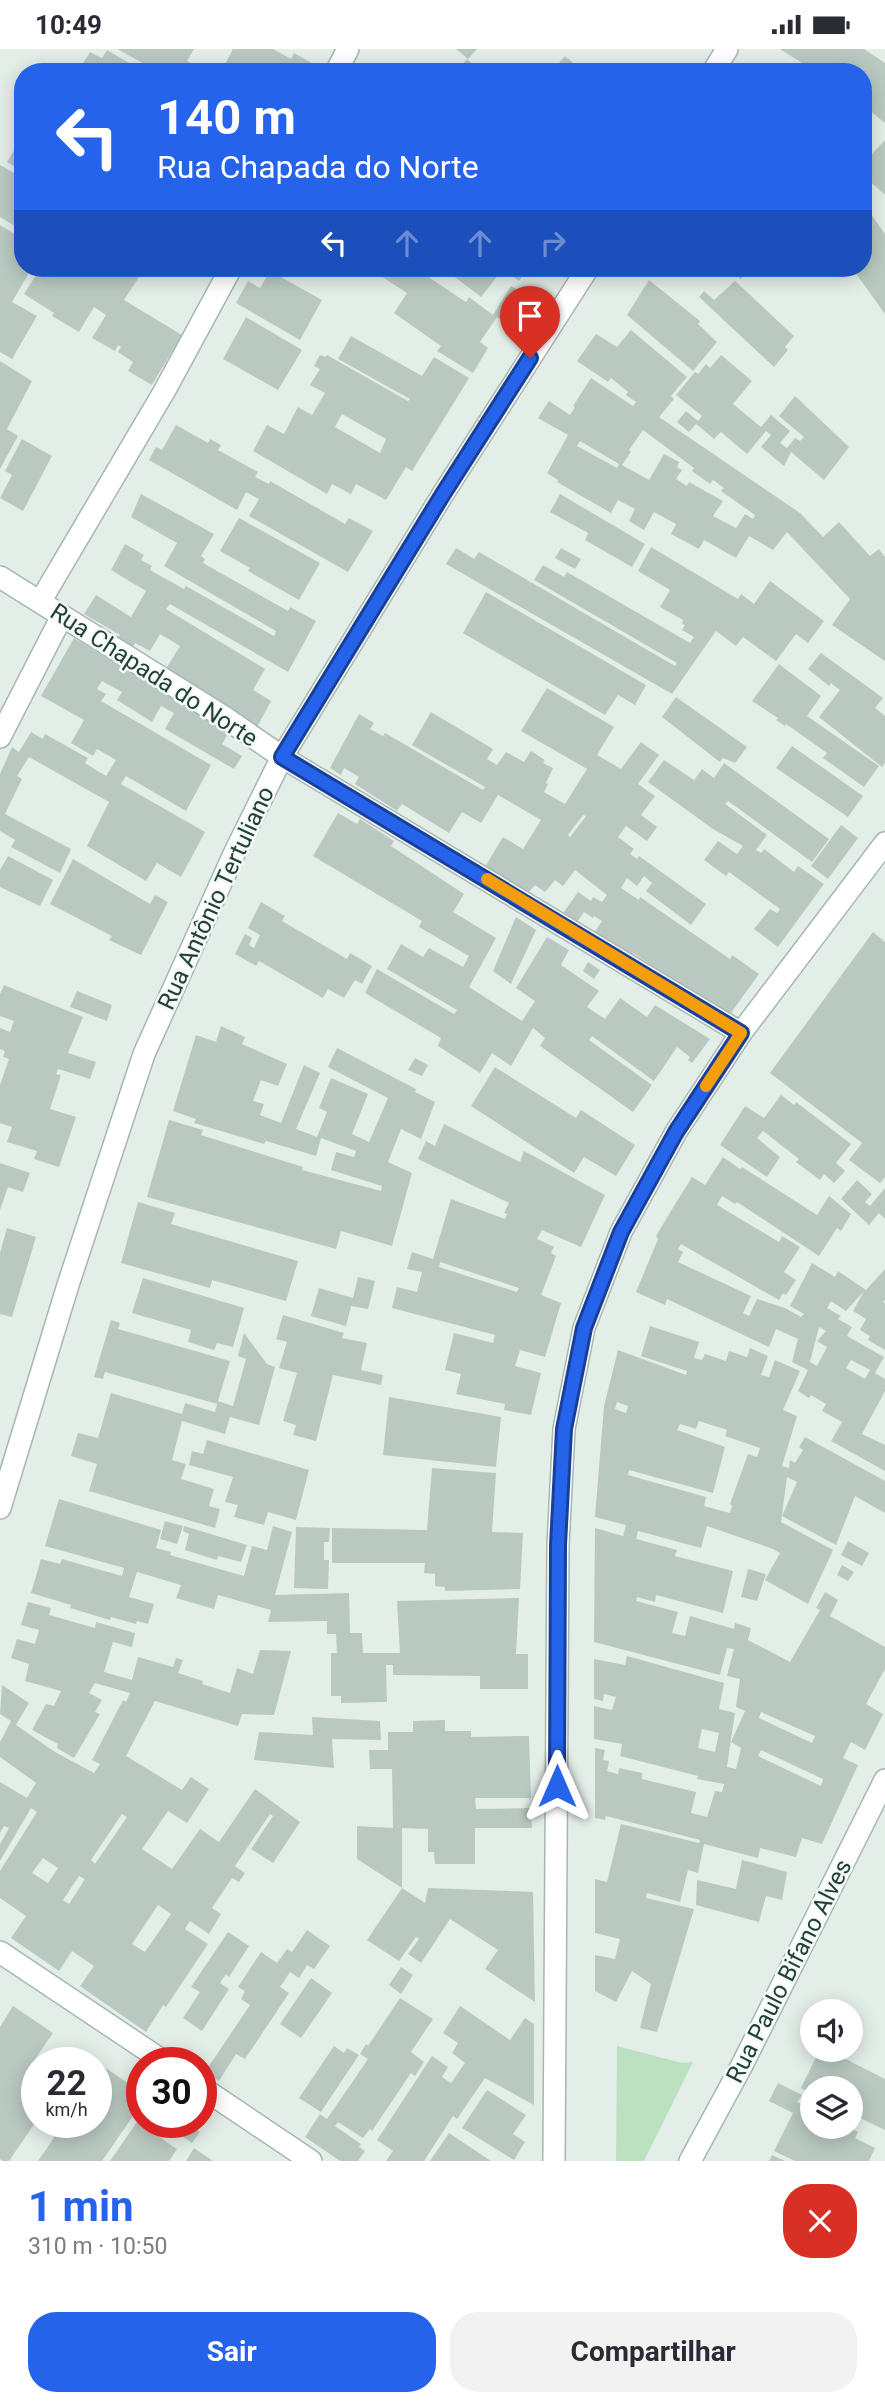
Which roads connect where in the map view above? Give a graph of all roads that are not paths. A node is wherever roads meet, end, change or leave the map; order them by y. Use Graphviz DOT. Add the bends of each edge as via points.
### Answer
graph roads {
  1 [pos="226,277"];
  2 [pos="581,277"];
  3 [pos="0,577"];
  4 [pos="40,602"];
  5 [pos="62,616"];
  6 [pos="0,737"];
  7 [pos="282,757"];
  8 [pos="885,843"];
  9 [pos="741,1033"];
  10 [pos="0,1508"];
  11 [pos="885,1780"];
  12 [pos="0,1952"];
  13 [pos="142,2047"];
  14 [pos="217,2098"];
  15 [pos="311,2161"];
  16 [pos="554,2161"];
  17 [pos="690,2161"];
  1 -- 4 [label="street"];
  2 -- 7 [label="street, Rua Antônio Tertuliano"];
  3 -- 4 [label="street, Rua Chapada do Norte"];
  4 -- 5 [label="street, Rua Chapada do Norte"];
  5 -- 6 [label="street"];
  5 -- 7 [label="street, Rua Chapada do Norte"];
  7 -- 9 [label="street, Rua Chapada do Norte"];
  7 -- 10 [label="street, Rua Antônio Tertuliano" via="144,1054"];
  8 -- 9 [label="street"];
  9 -- 16 [label="street" via="676,1132 621,1232 584,1328 564,1429 558,1545"];
  11 -- 17 [label="street, Rua Paulo Bifano Alves"];
  12 -- 13 [label="street"];
  14 -- 15 [label="street"];
}
